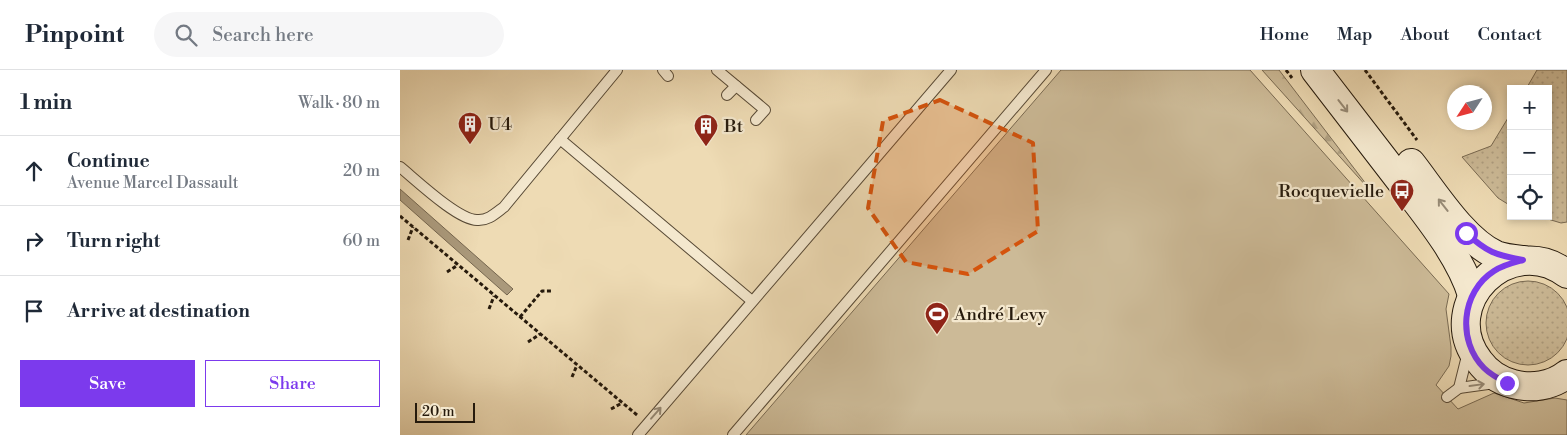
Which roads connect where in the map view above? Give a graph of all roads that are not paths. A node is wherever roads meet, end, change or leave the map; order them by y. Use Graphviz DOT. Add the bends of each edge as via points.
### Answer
graph roads {
  1 [pos="618,70"];
  2 [pos="717,70"];
  3 [pos="951,70"];
  4 [pos="1046,70"];
  5 [pos="1314,70"];
  6 [pos="1338,70"];
  7 [pos="736,86"];
  8 [pos="727,96"];
  9 [pos="756,120"];
  10 [pos="560,139"];
  11 [pos="400,167"];
  12 [pos="1523,260"];
  13 [pos="1567,274"];
  14 [pos="1472,296"];
  15 [pos="752,301"];
  16 [pos="1469,344"];
  17 [pos="1561,382"];
  18 [pos="1507,383"];
  19 [pos="1459,388"];
  20 [pos="1447,397"];
  21 [pos="638,435"];
  22 [pos="734,435"];
  1 -- 10 [label="lane"];
  2 -- 7 [label="lane"];
  3 -- 15 [label="lane"];
  4 -- 22 [label="lane"];
  5 -- 14 [label="main road, one-way" via="1418,204 1457,261"];
  12 -- 6 [label="main road, one-way" via="1497,256 1466,233"];
  7 -- 8 [label="lane"];
  7 -- 9 [label="lane" via="765,110"];
  10 -- 11 [label="lane" via="504,207 491,218 476,221 456,212"];
  10 -- 15 [label="lane"];
  12 -- 13 [label="main road" via="1548,263"];
  12 -- 14 [label="main road" via="1493,272"];
  14 -- 16 [label="main road" via="1467,311"];
  21 -- 15 [label="lane, one-way"];
  16 -- 18 [label="main road" via="1484,367"];
  16 -- 19 [label="lane"];
  17 -- 18 [label="main road" via="1535,387"];
  19 -- 18 [label="lane, one-way"];
  19 -- 20 [label="lane"];
}
